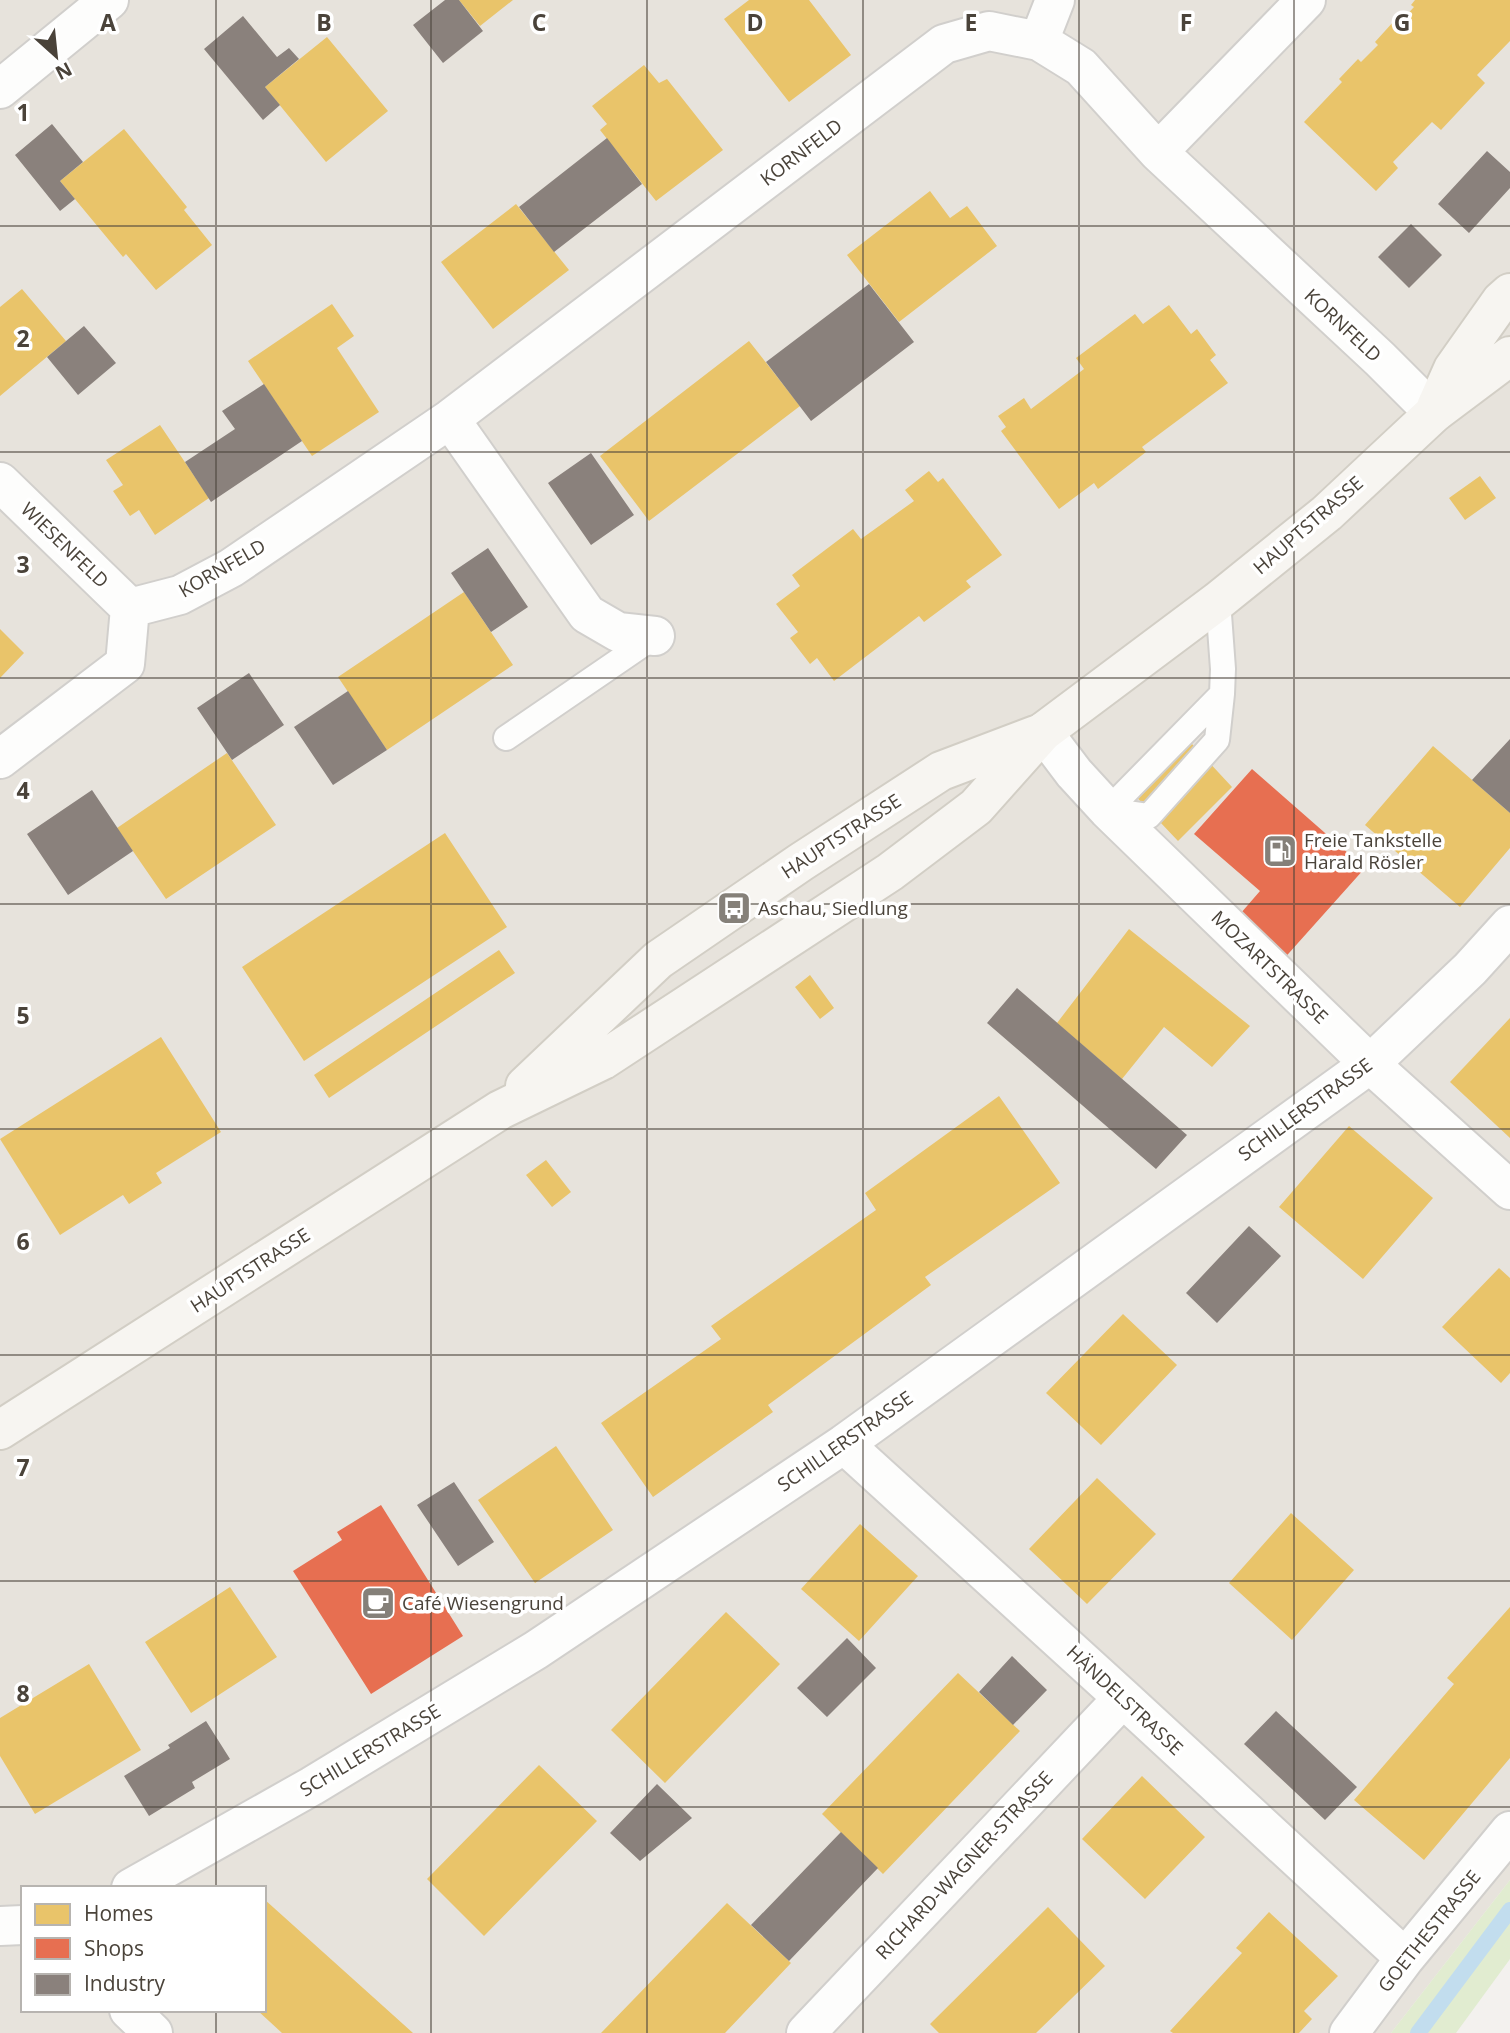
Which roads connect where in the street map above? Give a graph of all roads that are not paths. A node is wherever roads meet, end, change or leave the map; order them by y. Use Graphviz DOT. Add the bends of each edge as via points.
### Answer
graph roads {
  1 [pos="109,0"];
  2 [pos="1055,0"];
  3 [pos="1306,0"];
  4 [pos="1039,41"];
  5 [pos="3,80"];
  6 [pos="1158,152"];
  7 [pos="1510,293"];
  8 [pos="1510,356"];
  9 [pos="1434,412"];
  10 [pos="450,419"];
  11 [pos="0,482"];
  12 [pos="1218,601"];
  13 [pos="130,608"];
  14 [pos="655,636"];
  15 [pos="1222,694"];
  16 [pos="1043,732"];
  17 [pos="506,738"];
  18 [pos="0,759"];
  19 [pos="1108,810"];
  20 [pos="1510,925"];
  21 [pos="1370,1064"];
  22 [pos="500,1110"];
  23 [pos="1510,1190"];
  24 [pos="0,1430"];
  25 [pos="844,1444"];
  26 [pos="1123,1698"];
  27 [pos="1510,1831"];
  28 [pos="135,1886"];
  29 [pos="21,1925"];
  30 [pos="0,1926"];
  31 [pos="1405,1958"];
  32 [pos="131,2012"];
  33 [pos="153,2033"];
  34 [pos="806,2033"];
  35 [pos="1349,2033"];
  1 -- 5 [label="street"];
  2 -- 4 [label="street"];
  3 -- 6 [label="street"];
  4 -- 6 [label="street, KORNFELD" via="1081,66"];
  4 -- 10 [label="street, KORNFELD" via="989,31 944,44"];
  6 -- 9 [label="street, KORNFELD"];
  7 -- 9 [label="main road, HAUPTSTRASSE" via="1453,369"];
  8 -- 9 [label="main road, HAUPTSTRASSE"];
  9 -- 12 [label="main road, HAUPTSTRASSE" via="1327,513"];
  10 -- 13 [label="street, KORNFELD" via="231,568 180,595"];
  10 -- 14 [label="street" via="587,614 618,632"];
  11 -- 13 [label="street, WIESENFELD"];
  12 -- 15 [label="lane"];
  12 -- 16 [label="main road, HAUPTSTRASSE"];
  13 -- 18 [label="street" via="125,664"];
  14 -- 17 [label="lane"];
  15 -- 19 [label="lane"];
  15 -- 19 [label="lane" via="1217,740 1149,816"];
  16 -- 19 [label="street, MOZARTSTRASSE"];
  16 -- 22 [label="main road, HAUPTSTRASSE" via="976,807 890,872 603,1060"];
  16 -- 22 [label="main road, HAUPTSTRASSE" via="941,771 658,960"];
  19 -- 21 [label="street, MOZARTSTRASSE"];
  20 -- 21 [label="street, SCHILLERSTRASSE"];
  21 -- 23 [label="street, MOZARTSTRASSE"];
  21 -- 25 [label="street, SCHILLERSTRASSE"];
  22 -- 24 [label="main road, HAUPTSTRASSE"];
  25 -- 26 [label="street, HÄNDELSTRASSE"];
  25 -- 28 [label="street, SCHILLERSTRASSE" via="536,1650 312,1786"];
  26 -- 31 [label="street, HÄNDELSTRASSE"];
  26 -- 34 [label="street, RICHARD-WAGNER-STRASSE"];
  27 -- 31 [label="street, GOETHESTRASSE"];
  29 -- 30 [label="street"];
  31 -- 35 [label="street, GOETHESTRASSE"];
  32 -- 33 [label="street"];
}
